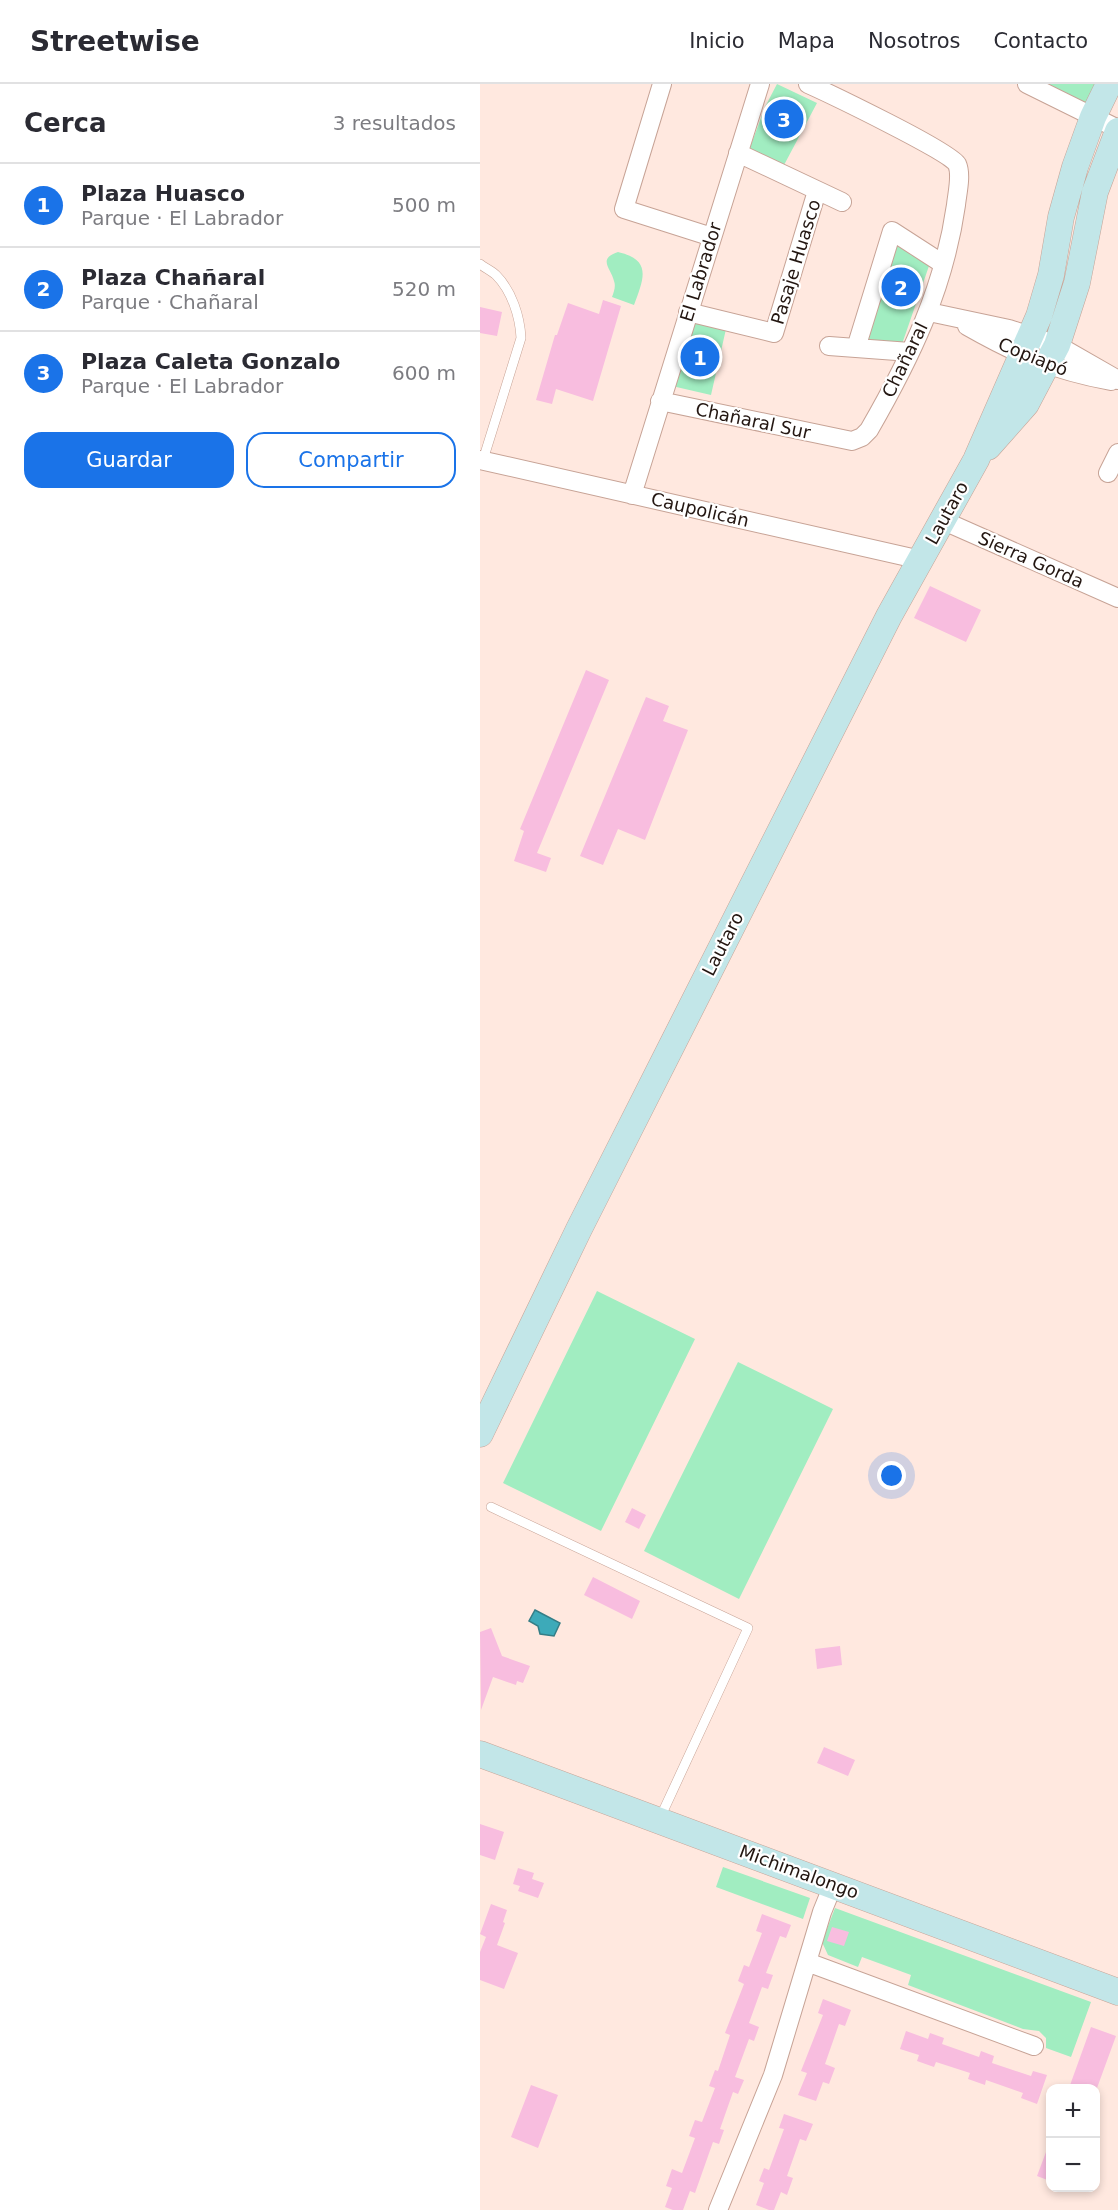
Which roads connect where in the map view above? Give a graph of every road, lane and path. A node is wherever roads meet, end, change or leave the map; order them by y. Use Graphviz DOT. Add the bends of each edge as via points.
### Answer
graph roads {
  1 [pos="662,84"];
  2 [pos="760,84"];
  3 [pos="808,84"];
  4 [pos="1027,84"];
  5 [pos="1109,84"];
  6 [pos="1093,117"];
  7 [pos="1118,130"];
  8 [pos="738,153"];
  9 [pos="817,191"];
  10 [pos="842,202"];
  11 [pos="712,237"];
  12 [pos="480,264"];
  13 [pos="944,264"];
  14 [pos="688,312"];
  15 [pos="929,312"];
  16 [pos="829,346"];
  17 [pos="1026,346"];
  18 [pos="856,348"];
  19 [pos="910,352"];
  20 [pos="1052,355"];
  21 [pos="1118,381"];
  22 [pos="660,401"];
  23 [pos="847,441"];
  24 [pos="1118,453"];
  25 [pos="482,460"];
  26 [pos="976,460"];
  27 [pos="1108,473"];
  28 [pos="632,495"];
  29 [pos="944,521"];
  30 [pos="921,560"];
  31 [pos="1118,598"];
  32 [pos="480,1434"];
  33 [pos="491,1507"];
  34 [pos="480,1754"];
  35 [pos="659,1820"];
  36 [pos="833,1885"];
  37 [pos="807,1962"];
  38 [pos="1118,1992"];
  39 [pos="1034,2046"];
  40 [pos="718,2210"];
  1 -- 11 [label="street" via="624,209"];
  2 -- 8 [label="street, El Labrador"];
  3 -- 13 [label="street, Chañaral" via="917,139 957,164 957,196"];
  4 -- 6 [label="street"];
  5 -- 6 [label="street, Lautaro"];
  6 -- 7 [label="street"];
  6 -- 17 [label="street, Lautaro" via="1072,175 1051,274"];
  7 -- 20 [label="street, Lautaro" via="1095,192 1077,283"];
  8 -- 9 [label="street"];
  8 -- 11 [label="street, El Labrador"];
  9 -- 10 [label="street"];
  9 -- 14 [label="street, Pasaje Huasco" via="774,333"];
  11 -- 14 [label="street, El Labrador"];
  12 -- 25 [label="lane" via="496,274 506,288 520,320 521,338"];
  13 -- 15 [label="street, Chañaral"];
  13 -- 18 [label="street" via="892,231"];
  14 -- 22 [label="street, El Labrador"];
  15 -- 17 [label="street, Copiapó" via="1009,329"];
  15 -- 19 [label="street, Chañaral"];
  16 -- 18 [label="street"];
  17 -- 20 [label="street, Copiapó"];
  17 -- 26 [label="street, Lautaro"];
  18 -- 19 [label="street"];
  19 -- 23 [label="street, Chañaral" via="869,430 857,440"];
  20 -- 21 [label="street, Copiapó" via="1071,373"];
  20 -- 26 [label="street, Lautaro" via="1026,404"];
  22 -- 23 [label="street, Chañaral Sur"];
  22 -- 28 [label="street, El Labrador"];
  24 -- 27 [label="street"];
  25 -- 28 [label="street, Caupolicán"];
  26 -- 29 [label="street, Lautaro"];
  28 -- 30 [label="street, Caupolicán"];
  29 -- 30 [label="street, Lautaro"];
  29 -- 31 [label="street, Sierra Gorda"];
  30 -- 32 [label="street, Lautaro" via="638,1113"];
  33 -- 35 [label="lane" via="748,1628"];
  34 -- 35 [label="street, Michimalongo"];
  35 -- 36 [label="street, Michimalongo"];
  36 -- 37 [label="street"];
  36 -- 38 [label="street, Michimalongo"];
  37 -- 39 [label="street"];
  37 -- 40 [label="street" via="773,2075"];
}
